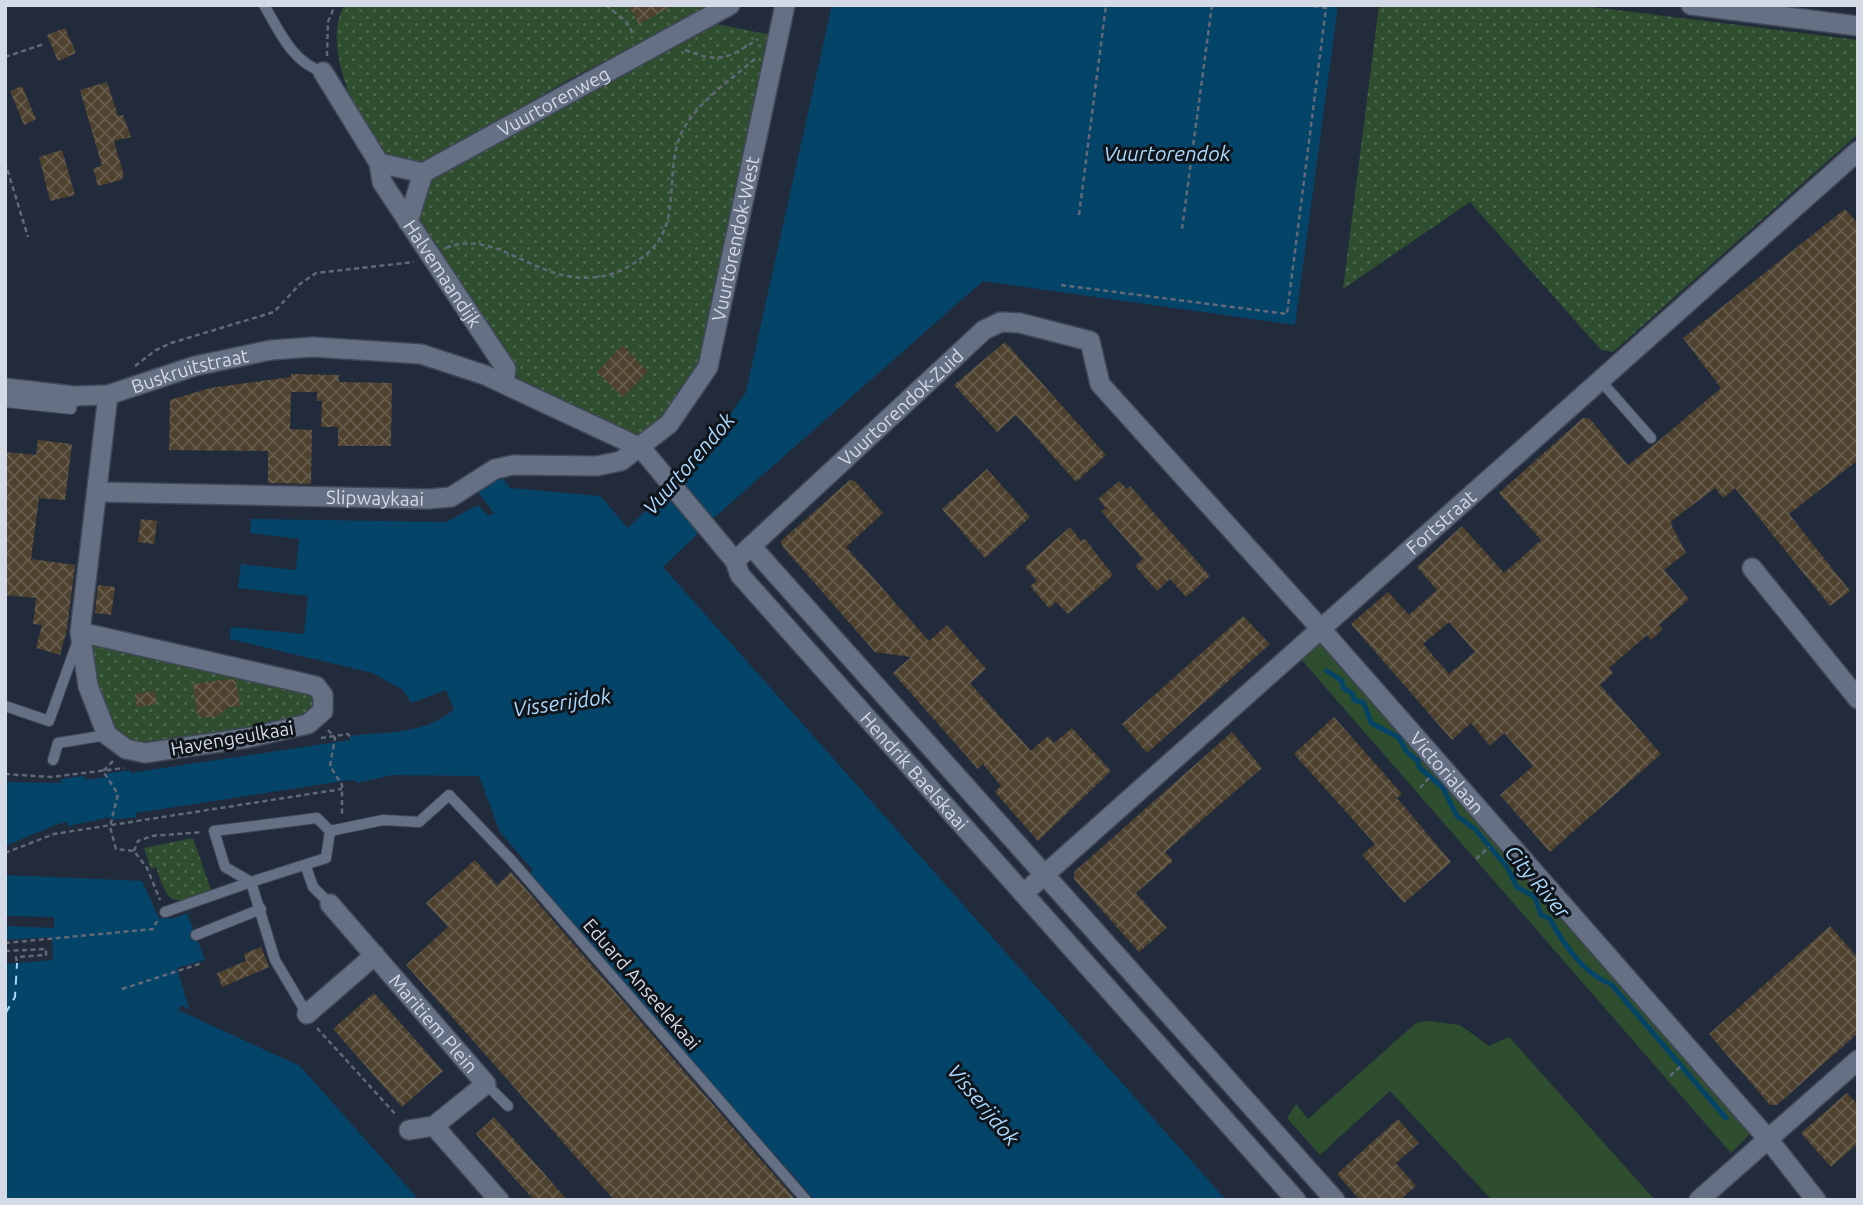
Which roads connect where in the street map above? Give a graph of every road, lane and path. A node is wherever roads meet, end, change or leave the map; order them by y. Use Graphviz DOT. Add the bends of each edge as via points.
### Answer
graph roads {
  1 [pos="264,5"];
  2 [pos="335,5"];
  3 [pos="606,5"];
  4 [pos="730,5"];
  5 [pos="1106,5"];
  6 [pos="1212,5"];
  7 [pos="1306,5"];
  8 [pos="1691,5"];
  9 [pos="783,15"];
  10 [pos="1858,26"];
  11 [pos="672,38"];
  12 [pos="44,44"];
  13 [pos="638,56"];
  14 [pos="5,57"];
  15 [pos="772,57"];
  16 [pos="323,72"];
  17 [pos="1858,151"];
  18 [pos="5,162"];
  19 [pos="379,163"];
  20 [pos="423,173"];
  21 [pos="1079,215"];
  22 [pos="408,222"];
  23 [pos="1182,229"];
  24 [pos="28,237"];
  25 [pos="430,256"];
  26 [pos="1061,285"];
  27 [pos="1090,341"];
  28 [pos="130,370"];
  29 [pos="1600,380"];
  30 [pos="504,383"];
  31 [pos="5,388"];
  32 [pos="108,395"];
  33 [pos="74,396"];
  34 [pos="5,402"];
  35 [pos="1651,438"];
  36 [pos="641,448"];
  37 [pos="97,492"];
  38 [pos="751,546"];
  39 [pos="735,561"];
  40 [pos="1752,568"];
  41 [pos="1321,629"];
  42 [pos="80,632"];
  43 [pos="1858,699"];
  44 [pos="5,706"];
  45 [pos="107,735"];
  46 [pos="335,738"];
  47 [pos="53,760"];
  48 [pos="103,771"];
  49 [pos="342,787"];
  50 [pos="110,827"];
  51 [pos="214,831"];
  52 [pos="330,831"];
  53 [pos="134,851"];
  54 [pos="5,853"];
  55 [pos="306,867"];
  56 [pos="1045,875"];
  57 [pos="251,882"];
  58 [pos="1024,893"];
  59 [pos="330,904"];
  60 [pos="261,909"];
  61 [pos="165,912"];
  62 [pos="155,926"];
  63 [pos="196,934"];
  64 [pos="5,943"];
  65 [pos="5,951"];
  66 [pos="374,955"];
  67 [pos="17,963"];
  68 [pos="202,963"];
  69 [pos="122,989"];
  70 [pos="307,1014"];
  71 [pos="1858,1060"];
  72 [pos="486,1084"];
  73 [pos="508,1106"];
  74 [pos="434,1126"];
  75 [pos="410,1130"];
  76 [pos="1768,1139"];
  77 [pos="499,1200"];
  78 [pos="806,1200"];
  79 [pos="1296,1200"];
  80 [pos="1335,1200"];
  81 [pos="1699,1200"];
  82 [pos="1816,1200"];
  1 -- 16 [label="lane, Halvemaandijk" via="306,66"];
  2 -- 16 [label="path" via="328,22"];
  3 -- 13 [label="path" via="627,22 633,34 631,46"];
  4 -- 11 [label="street, Vuurtorenweg"];
  5 -- 21 [label="path"];
  6 -- 23 [label="path"];
  7 -- 26 [label="path" via="1326,8 1287,314"];
  8 -- 10 [label="street"];
  9 -- 11 [label="path" via="731,57 715,59 683,49"];
  9 -- 15 [label="street, Vuurtorendok-West"];
  11 -- 13 [label="street, Vuurtorenweg"];
  12 -- 14 [label="path"];
  13 -- 20 [label="street, Vuurtorenweg"];
  15 -- 25 [label="path" via="760,54 697,109 678,144 670,221 648,254 619,273 595,278 546,273 488,244 472,241"];
  15 -- 36 [label="street, Vuurtorendok-West" via="708,368 669,424"];
  16 -- 19 [label="street, Halvemaandijk"];
  17 -- 29 [label="street, Fortstraat"];
  18 -- 24 [label="path"];
  19 -- 20 [label="street"];
  19 -- 22 [label="street, Halvemaandijk" via="382,182"];
  20 -- 22 [label="street"];
  22 -- 25 [label="street, Halvemaandijk"];
  25 -- 28 [label="path" via="395,266 316,273 274,312 171,343"];
  25 -- 30 [label="street, Halvemaandijk" via="506,369"];
  27 -- 38 [label="street, Vuurtorendok-Zuid" via="1020,323 1000,322 984,330"];
  27 -- 41 [label="street, Victorialaan" via="1100,384"];
  29 -- 35 [label="lane"];
  29 -- 41 [label="street, Fortstraat"];
  30 -- 32 [label="street, Buskruitstraat" via="421,354 313,346 195,366"];
  30 -- 36 [label="street, Hendrik Baelskaai"];
  31 -- 33 [label="street"];
  32 -- 33 [label="street"];
  32 -- 37 [label="street, Buskruitstraat"];
  33 -- 34 [label="lane" via="71,409"];
  36 -- 37 [label="street, Slipwaykaai" via="621,461 597,466 513,465 495,470 451,497 429,499"];
  36 -- 39 [label="street, Hendrik Baelskaai"];
  37 -- 42 [label="street, Buskruitstraat"];
  38 -- 39 [label="street, Vuurtorendok-Zuid"];
  38 -- 56 [label="street, Hendrik Baelskaai"];
  39 -- 58 [label="street, Hendrik Baelskaai" via="740,575"];
  40 -- 43 [label="street"];
  41 -- 56 [label="street, Fortstraat"];
  41 -- 76 [label="street, Victorialaan"];
  42 -- 44 [label="lane" via="50,721"];
  42 -- 45 [label="street" via="88,686"];
  42 -- 45 [label="street, Havengeulkaai" via="316,686 323,695 323,710 308,724 247,738 145,753 126,749"];
  45 -- 47 [label="lane" via="58,743"];
  46 -- 49 [label="path" via="330,766"];
  48 -- 50 [label="path" via="118,794"];
  49 -- 50 [label="path"];
  49 -- 52 [label="path" via="344,811"];
  50 -- 53 [label="path" via="116,849"];
  50 -- 54 [label="path" via="54,834"];
  51 -- 52 [label="lane" via="317,818"];
  51 -- 53 [label="path" via="152,836 138,841"];
  51 -- 57 [label="lane" via="225,867"];
  52 -- 55 [label="lane" via="326,858"];
  52 -- 78 [label="lane, Eduard Anseelekaai" via="383,820 419,822 449,795 511,860"];
  53 -- 61 [label="path"];
  55 -- 57 [label="lane"];
  55 -- 59 [label="lane" via="313,887"];
  56 -- 58 [label="street, Fortstraat"];
  56 -- 80 [label="street, Hendrik Baelskaai"];
  57 -- 60 [label="lane"];
  57 -- 61 [label="lane"];
  58 -- 79 [label="street, Hendrik Baelskaai"];
  59 -- 66 [label="street, Maritiem Plein"];
  60 -- 63 [label="lane"];
  60 -- 70 [label="lane" via="275,960"];
  62 -- 64 [label="path"];
  65 -- 67 [label="path" via="46,948 46,955 16,957"];
  66 -- 70 [label="street, Maritiem Plein"];
  66 -- 72 [label="street, Maritiem Plein"];
  68 -- 69 [label="path"];
  70 -- 75 [label="path"];
  71 -- 76 [label="street"];
  72 -- 73 [label="lane"];
  72 -- 74 [label="street, Maritiem Plein"];
  74 -- 75 [label="street, Maritiem Plein"];
  74 -- 77 [label="street"];
  76 -- 81 [label="street"];
  76 -- 82 [label="street, Victorialaan"];
}
